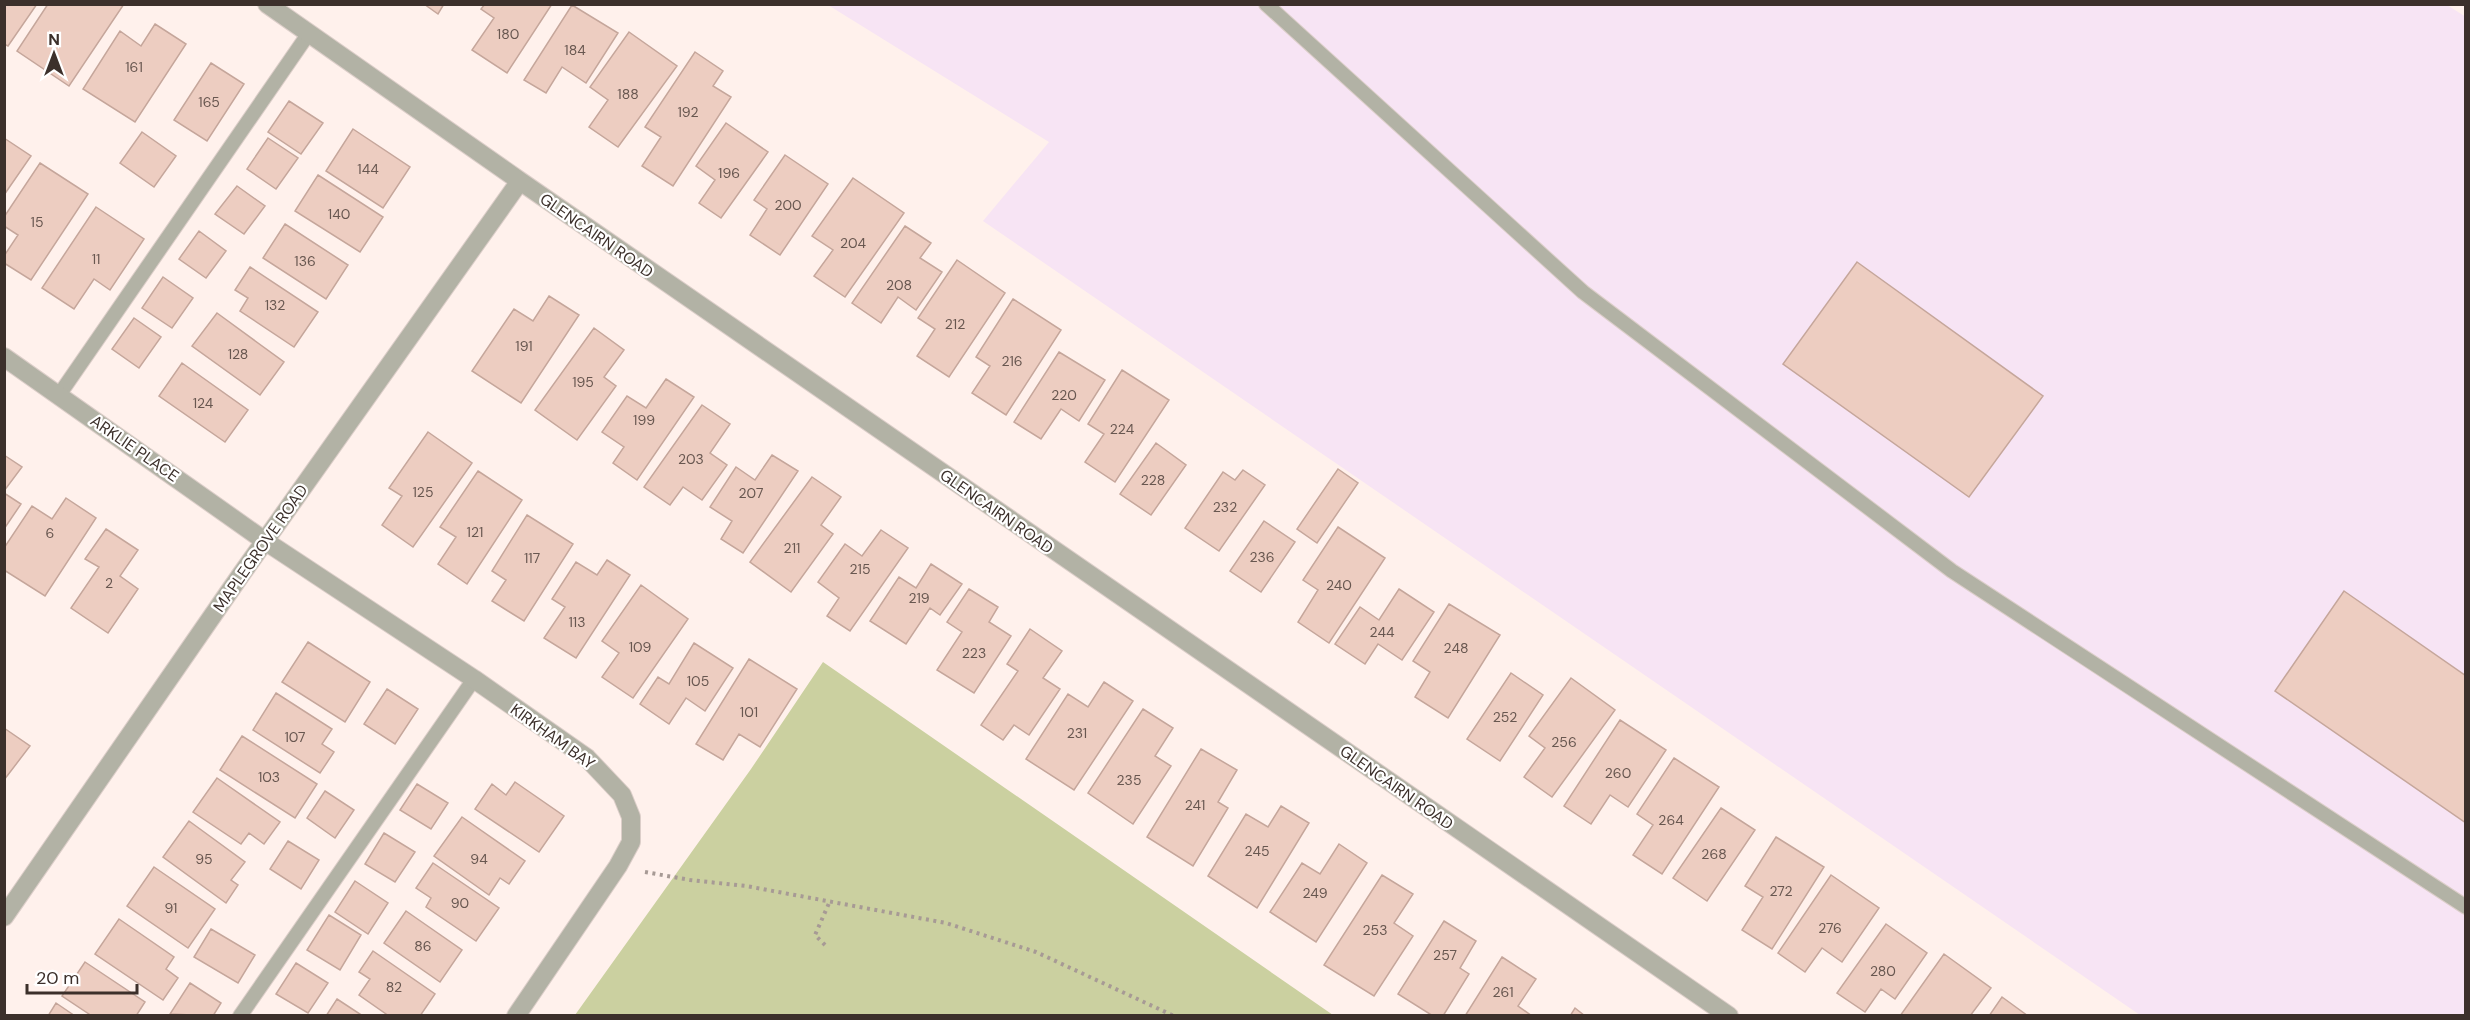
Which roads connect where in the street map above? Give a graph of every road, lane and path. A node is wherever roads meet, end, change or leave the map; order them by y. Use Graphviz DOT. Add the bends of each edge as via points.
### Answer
graph roads {
  1 [pos="267,4"];
  2 [pos="1266,4"];
  3 [pos="309,33"];
  4 [pos="520,181"];
  5 [pos="4,357"];
  6 [pos="59,395"];
  7 [pos="265,541"];
  8 [pos="474,679"];
  9 [pos="618,866"];
  10 [pos="831,901"];
  11 [pos="2466,908"];
  12 [pos="4,917"];
  13 [pos="825,945"];
  14 [pos="240,1016"];
  15 [pos="516,1016"];
  16 [pos="1174,1016"];
  17 [pos="1729,1016"];
  1 -- 3 [label="street, GLENCAIRN ROAD"];
  2 -- 11 [label="lane" via="1583,292 1952,571"];
  3 -- 4 [label="street, GLENCAIRN ROAD"];
  3 -- 6 [label="lane"];
  4 -- 7 [label="street, MAPLEGROVE ROAD"];
  4 -- 17 [label="street, GLENCAIRN ROAD"];
  5 -- 6 [label="street, ARKLIE PLACE"];
  6 -- 7 [label="street, ARKLIE PLACE"];
  7 -- 8 [label="street, KIRKHAM BAY"];
  7 -- 12 [label="street, MAPLEGROVE ROAD"];
  8 -- 9 [label="street, KIRKHAM BAY" via="587,758 622,795 631,817 631,842"];
  8 -- 14 [label="lane"];
  9 -- 10 [label="path"];
  9 -- 15 [label="street, KIRKHAM BAY"];
  10 -- 13 [label="path" via="815,935"];
  10 -- 16 [label="path" via="946,923 1035,952"];
}
